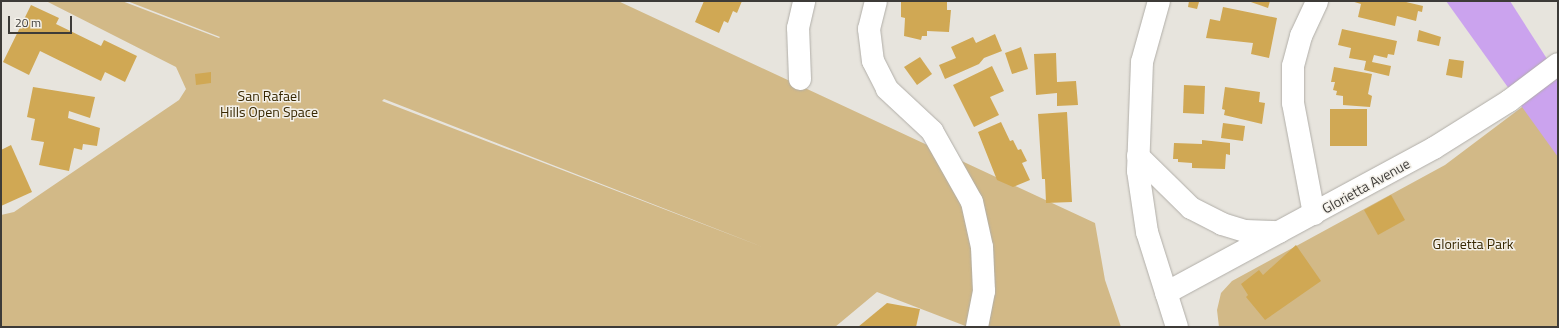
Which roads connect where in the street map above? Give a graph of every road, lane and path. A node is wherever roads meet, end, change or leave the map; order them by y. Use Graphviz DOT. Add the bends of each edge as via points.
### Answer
graph roads {
  1 [pos="804,1"];
  2 [pos="876,1"];
  3 [pos="1159,1"];
  4 [pos="1317,1"];
  5 [pos="1558,65"];
  6 [pos="800,79"];
  7 [pos="1138,156"];
  8 [pos="1314,214"];
  9 [pos="1279,232"];
  10 [pos="1166,293"];
  11 [pos="977,327"];
  12 [pos="1177,327"];
  1 -- 6 [label="street" via="797,50"];
  2 -- 11 [label="street" via="869,29 873,61 887,89 932,131 972,202 983,262 984,291"];
  3 -- 7 [label="street" via="1142,62"];
  4 -- 8 [label="street" via="1301,36 1293,66 1293,103"];
  5 -- 8 [label="street, Glorietta Avenue" via="1509,101 1434,148"];
  7 -- 9 [label="street" via="1191,208 1222,224 1245,231"];
  7 -- 10 [label="street" via="1147,232"];
  8 -- 9 [label="street, Glorietta Avenue"];
  9 -- 10 [label="street, Glorietta Avenue"];
  10 -- 12 [label="street"];
}
